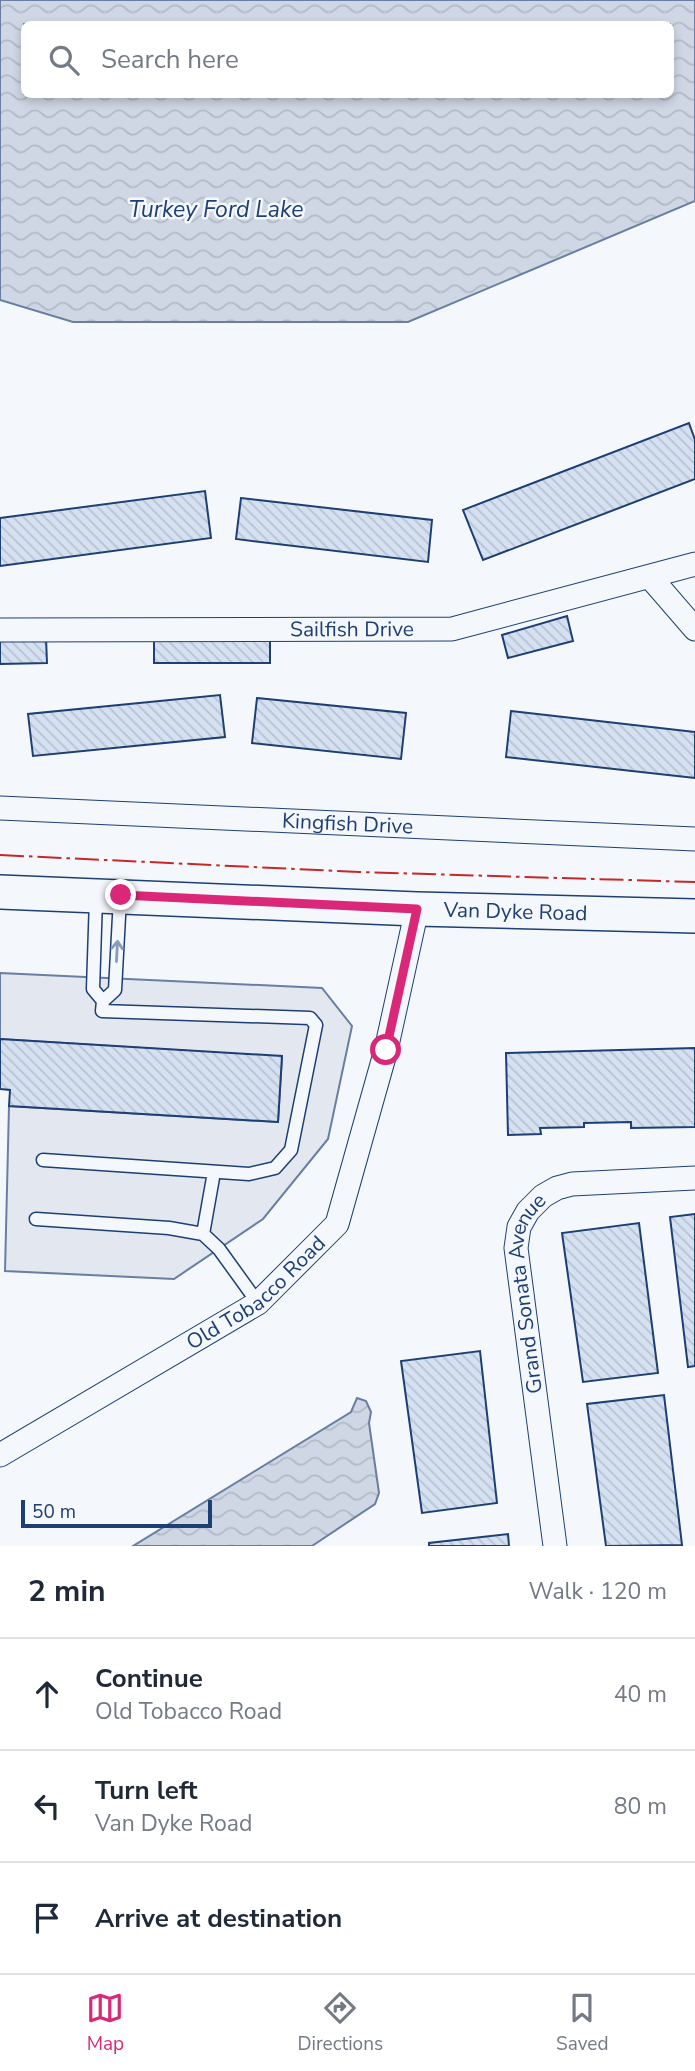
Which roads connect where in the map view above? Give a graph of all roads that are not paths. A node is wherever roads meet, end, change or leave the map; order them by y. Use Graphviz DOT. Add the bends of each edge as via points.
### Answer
graph roads {
  1 [pos="695,564"];
  2 [pos="650,576"];
  3 [pos="695,629"];
  4 [pos="0,630"];
  5 [pos="0,808"];
  6 [pos="695,839"];
  7 [pos="0,892"];
  8 [pos="108,895"];
  9 [pos="417,909"];
  10 [pos="695,916"];
  11 [pos="103,1001"];
  12 [pos="43,1160"];
  13 [pos="214,1172"];
  14 [pos="695,1178"];
  15 [pos="36,1219"];
  16 [pos="203,1234"];
  17 [pos="258,1303"];
  18 [pos="0,1455"];
  19 [pos="555,1546"];
  1 -- 2 [label="street, Sailfish Drive"];
  2 -- 3 [label="street"];
  2 -- 4 [label="street, Sailfish Drive" via="452,629"];
  5 -- 6 [label="street, Kingfish Drive"];
  7 -- 8 [label="main road, Van Dyke Road"];
  8 -- 9 [label="main road, Van Dyke Road"];
  8 -- 11 [label="lane" via="93,989"];
  11 -- 8 [label="lane, one-way" via="115,990"];
  9 -- 10 [label="main road, Van Dyke Road"];
  9 -- 17 [label="street, Old Tobacco Road" via="386,1050 337,1224"];
  11 -- 13 [label="lane" via="103,1011 310,1018 316,1025 291,1150 275,1168 249,1174"];
  12 -- 13 [label="lane"];
  13 -- 16 [label="lane"];
  14 -- 19 [label="street, Grand Sonata Avenue" via="572,1184 543,1196 519,1227 516,1248"];
  15 -- 16 [label="lane"];
  16 -- 17 [label="lane"];
  17 -- 18 [label="street, Old Tobacco Road"];
}
